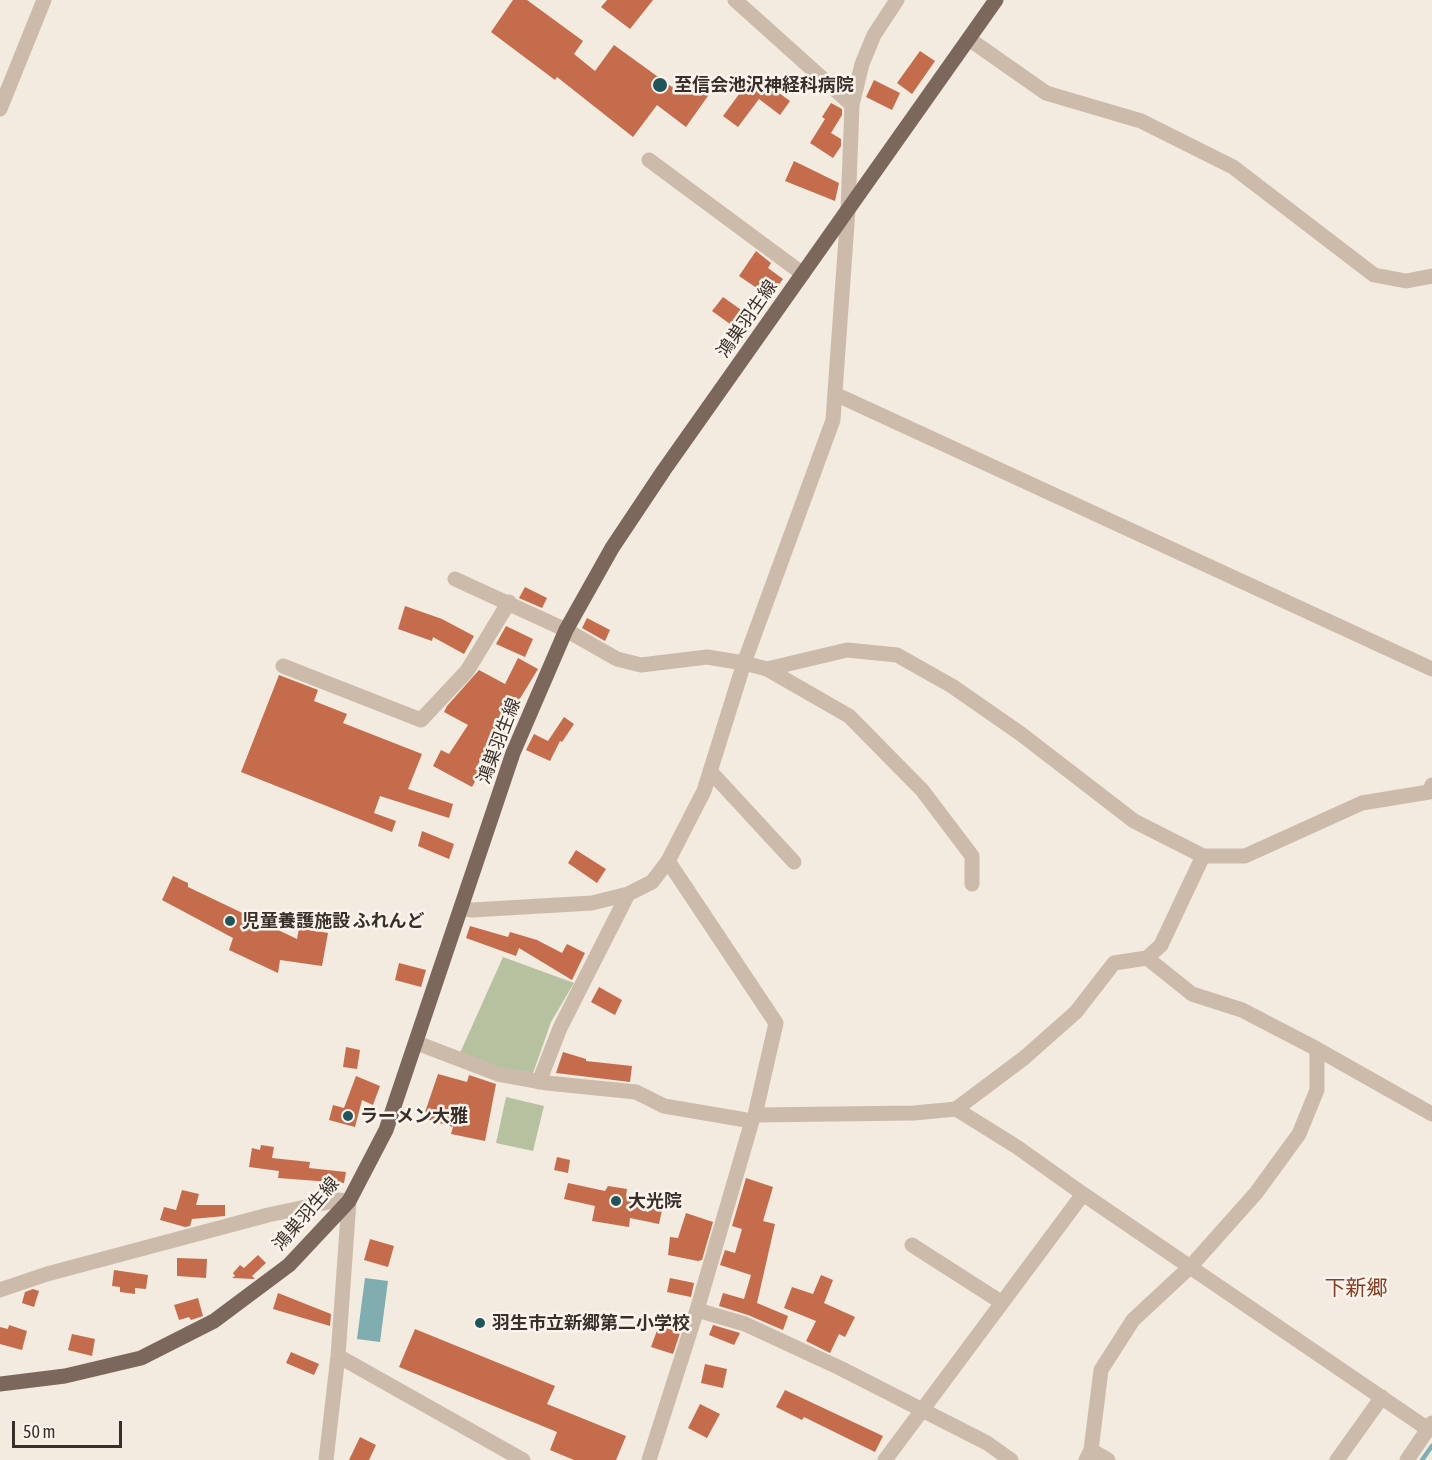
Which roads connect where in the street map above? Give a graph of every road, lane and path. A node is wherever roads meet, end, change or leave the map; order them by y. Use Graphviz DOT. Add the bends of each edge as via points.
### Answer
graph roads {
  1 [pos="44,0"];
  2 [pos="735,0"];
  3 [pos="897,0"];
  4 [pos="996,0"];
  5 [pos="969,39"];
  6 [pos="852,105"];
  7 [pos="0,109"];
  8 [pos="649,160"];
  9 [pos="848,210"];
  10 [pos="803,274"];
  11 [pos="1432,276"];
  12 [pos="835,394"];
  13 [pos="455,579"];
  14 [pos="509,602"];
  15 [pos="566,630"];
  16 [pos="744,663"];
  17 [pos="283,666"];
  18 [pos="767,669"];
  19 [pos="1432,669"];
  20 [pos="710,771"];
  21 [pos="1432,785"];
  22 [pos="1203,856"];
  23 [pos="668,861"];
  24 [pos="794,862"];
  25 [pos="972,884"];
  26 [pos="628,894"];
  27 [pos="461,908"];
  28 [pos="1147,958"];
  29 [pos="417,1043"];
  30 [pos="1317,1049"];
  31 [pos="539,1082"];
  32 [pos="956,1109"];
  33 [pos="1432,1114"];
  34 [pos="754,1118"];
  35 [pos="1083,1194"];
  36 [pos="349,1201"];
  37 [pos="912,1245"];
  38 [pos="1191,1266"];
  39 [pos="0,1290"];
  40 [pos="1001,1302"];
  41 [pos="697,1310"];
  42 [pos="338,1356"];
  43 [pos="0,1383"];
  44 [pos="1382,1397"];
  45 [pos="921,1409"];
  46 [pos="1430,1426"];
  47 [pos="1089,1455"];
  48 [pos="326,1460"];
  49 [pos="523,1460"];
  50 [pos="649,1460"];
  51 [pos="885,1460"];
  52 [pos="1011,1460"];
  53 [pos="1108,1460"];
  54 [pos="1337,1460"];
  55 [pos="1407,1460"];
  1 -- 7 [label="street"];
  2 -- 6 [label="street"];
  3 -- 6 [label="street" via="874,35"];
  4 -- 5 [label="main road, 鴻巣羽生線"];
  5 -- 9 [label="main road, 鴻巣羽生線"];
  5 -- 11 [label="street" via="1046,93 1141,121 1233,167 1374,275 1406,280"];
  6 -- 9 [label="street"];
  8 -- 10 [label="street"];
  9 -- 10 [label="main road, 鴻巣羽生線"];
  9 -- 12 [label="street"];
  10 -- 15 [label="main road, 鴻巣羽生線" via="618,538"];
  12 -- 16 [label="street" via="833,420"];
  12 -- 19 [label="street"];
  13 -- 14 [label="street"];
  14 -- 15 [label="street"];
  14 -- 17 [label="street" via="467,671 421,720"];
  15 -- 16 [label="street" via="617,659 641,665 707,657"];
  15 -- 27 [label="main road, 鴻巣羽生線" via="513,753"];
  16 -- 18 [label="street"];
  16 -- 20 [label="street"];
  18 -- 22 [label="street" via="847,650 897,655 952,686 1021,734 1134,822"];
  18 -- 25 [label="street" via="849,716 922,790 972,856"];
  20 -- 23 [label="street" via="704,791"];
  20 -- 24 [label="street"];
  21 -- 22 [label="street" via="1429,792 1362,803 1245,856"];
  22 -- 28 [label="street" via="1161,945"];
  23 -- 26 [label="street" via="652,882"];
  23 -- 34 [label="street" via="776,1023"];
  26 -- 27 [label="street" via="592,903"];
  26 -- 31 [label="street" via="560,1028"];
  27 -- 29 [label="main road, 鴻巣羽生線"];
  28 -- 30 [label="street" via="1192,994 1242,1010"];
  28 -- 32 [label="street" via="1114,963 1076,1012 1024,1058"];
  29 -- 31 [label="street" via="498,1074"];
  29 -- 36 [label="main road, 鴻巣羽生線" via="386,1130"];
  30 -- 33 [label="street"];
  30 -- 38 [label="street" via="1317,1090 1299,1134 1256,1193"];
  31 -- 34 [label="street" via="636,1092 664,1106"];
  32 -- 34 [label="street"];
  32 -- 35 [label="street"];
  34 -- 41 [label="street"];
  35 -- 38 [label="street"];
  35 -- 40 [label="street"];
  36 -- 39 [label="street" via="268,1215 46,1274"];
  36 -- 42 [label="street"];
  36 -- 43 [label="main road, 鴻巣羽生線" via="289,1264 214,1321 141,1358 65,1376"];
  37 -- 40 [label="street"];
  38 -- 44 [label="street"];
  38 -- 47 [label="street" via="1133,1320 1101,1370"];
  40 -- 45 [label="street"];
  41 -- 45 [label="street" via="745,1324"];
  41 -- 50 [label="street"];
  42 -- 48 [label="street"];
  42 -- 49 [label="street"];
  44 -- 46 [label="street"];
  44 -- 54 [label="street"];
  45 -- 51 [label="street"];
  45 -- 52 [label="street"];
  46 -- 55 [label="street"];
  47 -- 53 [label="street"];
}
